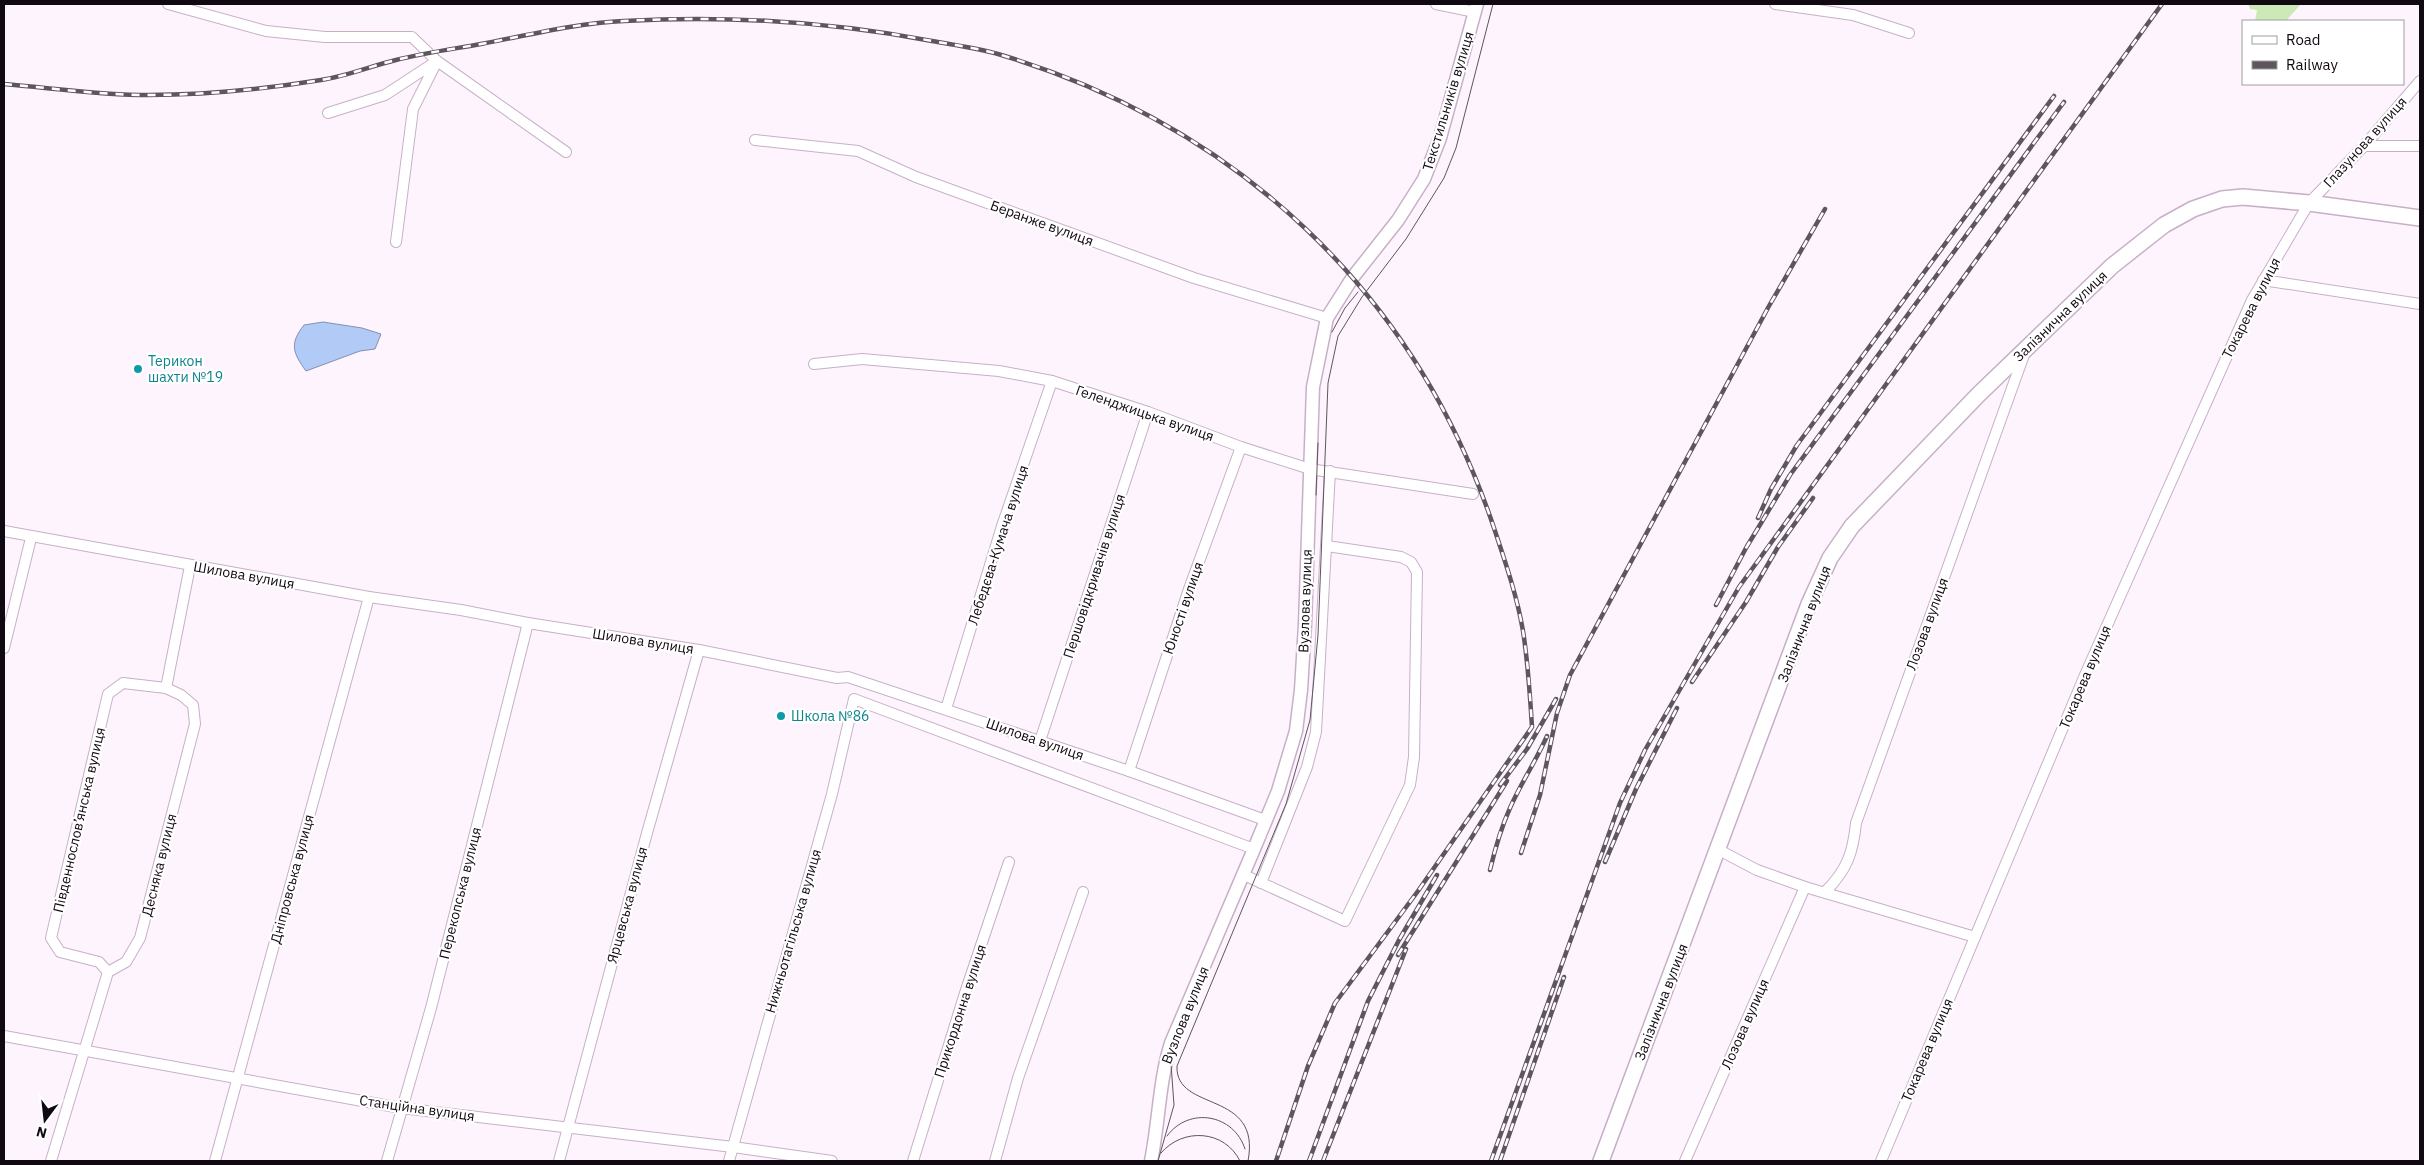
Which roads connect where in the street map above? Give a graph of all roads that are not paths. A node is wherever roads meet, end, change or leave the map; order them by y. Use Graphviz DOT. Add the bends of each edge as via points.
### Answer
graph roads {
  1 [pos="168,4"];
  2 [pos="1436,4"];
  3 [pos="1775,4"];
  4 [pos="1476,8"];
  5 [pos="1909,33"];
  6 [pos="438,61"];
  7 [pos="2420,81"];
  8 [pos="328,113"];
  9 [pos="755,140"];
  10 [pos="2364,146"];
  11 [pos="2420,146"];
  12 [pos="566,152"];
  13 [pos="2309,203"];
  14 [pos="2420,218"];
  15 [pos="396,242"];
  16 [pos="2263,280"];
  17 [pos="2420,304"];
  18 [pos="1327,318"];
  19 [pos="2025,351"];
  20 [pos="814,364"];
  21 [pos="1052,381"];
  22 [pos="1148,412"];
  23 [pos="1241,447"];
  24 [pos="1310,469"];
  25 [pos="1330,471"];
  26 [pos="1472,494"];
  27 [pos="4,531"];
  28 [pos="31,538"];
  29 [pos="1327,546"];
  30 [pos="190,566"];
  31 [pos="369,597"];
  32 [pos="528,623"];
  33 [pos="4,648"];
  34 [pos="699,650"];
  35 [pos="166,688"];
  36 [pos="854,699"];
  37 [pos="946,709"];
  38 [pos="1040,740"];
  39 [pos="1129,771"];
  40 [pos="1265,820"];
  41 [pos="1254,849"];
  42 [pos="1719,850"];
  43 [pos="1009,862"];
  44 [pos="1244,875"];
  45 [pos="1261,883"];
  46 [pos="1805,887"];
  47 [pos="1083,892"];
  48 [pos="1825,892"];
  49 [pos="1975,938"];
  50 [pos="108,972"];
  51 [pos="4,1036"];
  52 [pos="85,1050"];
  53 [pos="240,1078"];
  54 [pos="402,1108"];
  55 [pos="568,1128"];
  56 [pos="733,1146"];
  57 [pos="51,1161"];
  58 [pos="215,1161"];
  59 [pos="387,1161"];
  60 [pos="559,1161"];
  61 [pos="729,1161"];
  62 [pos="832,1161"];
  63 [pos="913,1161"];
  64 [pos="995,1161"];
  65 [pos="1150,1161"];
  66 [pos="1601,1161"];
  67 [pos="1685,1161"];
  68 [pos="1881,1161"];
  1 -- 6 [label="street" via="266,30 325,37 412,37"];
  2 -- 4 [label="street"];
  3 -- 5 [label="street" via="1853,15"];
  4 -- 18 [label="street, Текстильників вулиця" via="1440,138 1424,179 1398,220 1352,277"];
  6 -- 8 [label="street" via="385,95"];
  6 -- 12 [label="street"];
  6 -- 15 [label="street" via="413,109"];
  7 -- 10 [label="street, Глазунова вулиця"];
  9 -- 18 [label="street, Беранже вулиця" via="858,151 916,178 1194,278"];
  10 -- 11 [label="street"];
  10 -- 13 [label="street, Глазунова вулиця"];
  13 -- 14 [label="main road, Залізнична вулиця"];
  13 -- 16 [label="street, Токарева вулиця"];
  13 -- 19 [label="main road, Залізнична вулиця" via="2243,197 2222,199 2193,209 2164,225 2112,266"];
  16 -- 17 [label="street"];
  16 -- 49 [label="street, Токарева вулиця" via="2085,675"];
  18 -- 24 [label="street, Вузлова вулиця" via="1313,387"];
  19 -- 42 [label="main road, Залізнична вулиця" via="1852,526 1830,558 1809,604"];
  19 -- 48 [label="street, Лозова вулиця" via="1856,823 1851,853 1843,872"];
  20 -- 21 [label="street, Геленджицька вулиця" via="862,359 999,371"];
  21 -- 22 [label="street, Геленджицька вулиця"];
  21 -- 37 [label="street, Лебедєва-Кумача вулиця" via="1002,526"];
  22 -- 23 [label="street, Геленджицька вулиця"];
  22 -- 38 [label="street, Першовідкривачів вулиця"];
  23 -- 24 [label="street, Геленджицька вулиця"];
  23 -- 39 [label="street, Юності вулиця" via="1189,589"];
  24 -- 25 [label="street, Геленджицька вулиця"];
  24 -- 40 [label="street, Вузлова вулиця" via="1300,705 1293,743"];
  25 -- 26 [label="street, Геленджицька вулиця"];
  25 -- 29 [label="street"];
  27 -- 28 [label="street, Шилова вулиця"];
  28 -- 30 [label="street, Шилова вулиця"];
  28 -- 33 [label="street"];
  29 -- 45 [label="street" via="1316,732 1307,768"];
  29 -- 45 [label="street" via="1401,557 1411,562 1417,572 1414,757 1410,785 1345,920"];
  30 -- 31 [label="street, Шилова вулиця"];
  30 -- 35 [label="street"];
  31 -- 32 [label="street, Шилова вулиця"];
  31 -- 53 [label="street, Дніпровська вулиця"];
  32 -- 34 [label="street, Шилова вулиця"];
  32 -- 54 [label="street, Перекопська вулиця" via="431,1008"];
  34 -- 37 [label="street, Шилова вулиця" via="837,678 848,676"];
  34 -- 55 [label="street, Ярцевська вулиця" via="646,833"];
  35 -- 50 [label="street, Десняка вулиця" via="194,704 195,724 140,938 126,962"];
  35 -- 50 [label="street, Південнослов’янська вулиця" via="123,683 108,694 52,938 60,952 99,962"];
  36 -- 41 [label="street, Шилова вулиця"];
  36 -- 56 [label="street, Нижньотагільська вулиця" via="832,794"];
  37 -- 38 [label="street, Шилова вулиця"];
  38 -- 39 [label="street, Шилова вулиця"];
  39 -- 40 [label="street, Шилова вулиця"];
  40 -- 41 [label="street, Вузлова вулиця"];
  41 -- 44 [label="street, Вузлова вулиця"];
  42 -- 46 [label="street" via="1757,870"];
  42 -- 66 [label="main road, Залізнична вулиця"];
  43 -- 63 [label="street, Прикордонна вулиця"];
  44 -- 45 [label="street"];
  44 -- 65 [label="street, Вузлова вулиця" via="1171,1043 1164,1066"];
  46 -- 48 [label="street"];
  46 -- 67 [label="street, Лозова вулиця"];
  47 -- 64 [label="street" via="1018,1078"];
  48 -- 49 [label="street"];
  49 -- 68 [label="street, Токарева вулиця"];
  50 -- 52 [label="street"];
  51 -- 52 [label="street, Станційна вулиця"];
  52 -- 53 [label="street, Станційна вулиця"];
  52 -- 57 [label="street"];
  53 -- 54 [label="street, Станційна вулиця"];
  53 -- 58 [label="street, Дніпровська вулиця"];
  54 -- 55 [label="street, Станційна вулиця"];
  54 -- 59 [label="street, Перекопська вулиця"];
  55 -- 56 [label="street, Станційна вулиця"];
  55 -- 60 [label="street, Ярцевська вулиця"];
  56 -- 61 [label="street, Нижньотагільська вулиця"];
  56 -- 62 [label="street, Станційна вулиця"];
}
